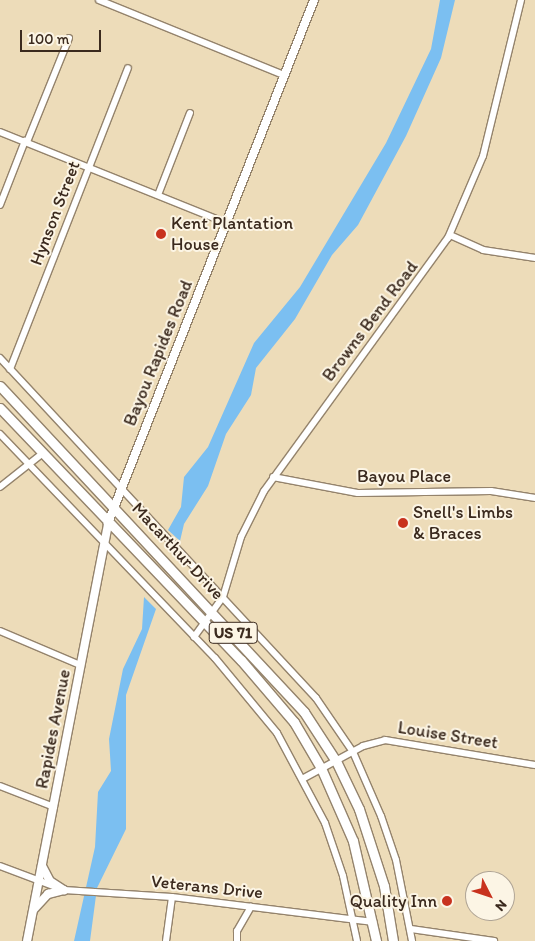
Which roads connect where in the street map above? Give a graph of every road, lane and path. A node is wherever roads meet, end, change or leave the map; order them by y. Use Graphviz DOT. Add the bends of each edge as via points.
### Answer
graph roads {
  1 [pos="99,0"];
  2 [pos="314,0"];
  3 [pos="521,0"];
  4 [pos="69,38"];
  5 [pos="128,68"];
  6 [pos="284,75"];
  7 [pos="190,113"];
  8 [pos="0,132"];
  9 [pos="26,142"];
  10 [pos="89,168"];
  11 [pos="158,195"];
  12 [pos="0,205"];
  13 [pos="226,223"];
  14 [pos="450,235"];
  15 [pos="535,258"];
  16 [pos="0,358"];
  17 [pos="10,369"];
  18 [pos="0,386"];
  19 [pos="0,408"];
  20 [pos="0,434"];
  21 [pos="54,442"];
  22 [pos="43,452"];
  23 [pos="30,464"];
  24 [pos="274,477"];
  25 [pos="121,484"];
  26 [pos="0,487"];
  27 [pos="535,498"];
  28 [pos="114,506"];
  29 [pos="108,523"];
  30 [pos="104,542"];
  31 [pos="223,597"];
  32 [pos="215,614"];
  33 [pos="206,625"];
  34 [pos="0,631"];
  35 [pos="194,637"];
  36 [pos="80,665"];
  37 [pos="354,752"];
  38 [pos="336,761"];
  39 [pos="535,765"];
  40 [pos="321,768"];
  41 [pos="304,778"];
  42 [pos="0,786"];
  43 [pos="54,807"];
  44 [pos="42,865"];
  45 [pos="0,866"];
  46 [pos="39,881"];
  47 [pos="66,890"];
  48 [pos="172,897"];
  49 [pos="251,907"];
  50 [pos="34,909"];
  51 [pos="353,919"];
  52 [pos="373,922"];
  53 [pos="391,925"];
  54 [pos="411,929"];
  55 [pos="27,941"];
  56 [pos="166,941"];
  57 [pos="237,941"];
  58 [pos="357,941"];
  59 [pos="376,941"];
  60 [pos="393,941"];
  61 [pos="412,941"];
  62 [pos="494,941"];
  1 -- 6 [label="street"];
  2 -- 6 [label="main road, Bayou Rapides Road"];
  3 -- 14 [label="street, Browns Bend Road" via="483,156"];
  4 -- 9 [label="street"];
  5 -- 10 [label="street, Hynson Street"];
  6 -- 13 [label="main road, Bayou Rapides Road"];
  7 -- 11 [label="street"];
  8 -- 9 [label="street"];
  9 -- 10 [label="street"];
  9 -- 12 [label="street"];
  10 -- 11 [label="street"];
  10 -- 17 [label="street, Hynson Street"];
  11 -- 13 [label="street"];
  13 -- 25 [label="main road, Bayou Rapides Road"];
  14 -- 15 [label="street" via="483,250"];
  14 -- 24 [label="street, Browns Bend Road"];
  16 -- 17 [label="street, Macarthur Drive"];
  17 -- 25 [label="street, Macarthur Drive"];
  18 -- 21 [label="highway, Macarthur Drive / US 71"];
  19 -- 22 [label="highway, Macarthur Drive / US 71"];
  20 -- 23 [label="street"];
  21 -- 22 [label="highway"];
  21 -- 28 [label="highway, Macarthur Drive / US 71"];
  22 -- 23 [label="street"];
  22 -- 29 [label="highway, Macarthur Drive / US 71"];
  23 -- 26 [label="street"];
  23 -- 30 [label="street"];
  24 -- 27 [label="street, Bayou Place" via="358,493 491,491"];
  24 -- 31 [label="street, Browns Bend Road" via="241,537"];
  25 -- 28 [label="main road, Bayou Rapides Road"];
  25 -- 31 [label="street, Macarthur Drive"];
  28 -- 29 [label="main road, Bayou Rapides Road"];
  28 -- 32 [label="highway, Macarthur Drive / US 71"];
  29 -- 30 [label="main road, Rapides Avenue"];
  29 -- 33 [label="highway, Macarthur Drive / US 71"];
  30 -- 35 [label="street"];
  30 -- 36 [label="main road, Rapides Avenue"];
  31 -- 32 [label="street, Browns Bend Road"];
  31 -- 37 [label="street, Macarthur Drive" via="316,698"];
  32 -- 33 [label="street, Browns Bend Road"];
  32 -- 38 [label="highway, Macarthur Drive / US 71" via="287,691"];
  33 -- 35 [label="street, Browns Bend Road"];
  33 -- 40 [label="highway, Macarthur Drive / US 71" via="289,716"];
  34 -- 36 [label="street"];
  35 -- 41 [label="street" via="266,717"];
  36 -- 43 [label="main road, Rapides Avenue"];
  37 -- 38 [label="street, Louise Street"];
  37 -- 39 [label="street, Louise Street" via="385,740"];
  37 -- 54 [label="street, Macarthur Drive" via="396,860"];
  38 -- 40 [label="street, Louise Street"];
  38 -- 53 [label="highway, Macarthur Drive / US 71" via="372,846"];
  40 -- 41 [label="street, Louise Street"];
  40 -- 52 [label="highway, Macarthur Drive / US 71" via="354,841"];
  41 -- 51 [label="street" via="337,856"];
  42 -- 43 [label="street"];
  43 -- 44 [label="main road, Rapides Avenue"];
  44 -- 46 [label="main road, Rapides Avenue"];
  44 -- 47 [label="main road" via="50,880"];
  45 -- 46 [label="street, Veterans Drive"];
  46 -- 47 [label="street, Veterans Drive"];
  46 -- 50 [label="main road, Rapides Avenue"];
  47 -- 48 [label="street, Veterans Drive"];
  47 -- 50 [label="main road" via="48,894"];
  48 -- 49 [label="street, Veterans Drive"];
  48 -- 56 [label="street"];
  49 -- 51 [label="street, Veterans Drive"];
  49 -- 57 [label="street" via="237,930"];
  50 -- 55 [label="main road, Rapides Avenue"];
  51 -- 52 [label="street, Veterans Drive"];
  51 -- 58 [label="street"];
  52 -- 53 [label="highway"];
  52 -- 59 [label="highway, Macarthur Drive / US 71"];
  53 -- 60 [label="highway, Macarthur Drive / US 71"];
  54 -- 61 [label="street, Macarthur Drive"];
  54 -- 62 [label="street"];
}
